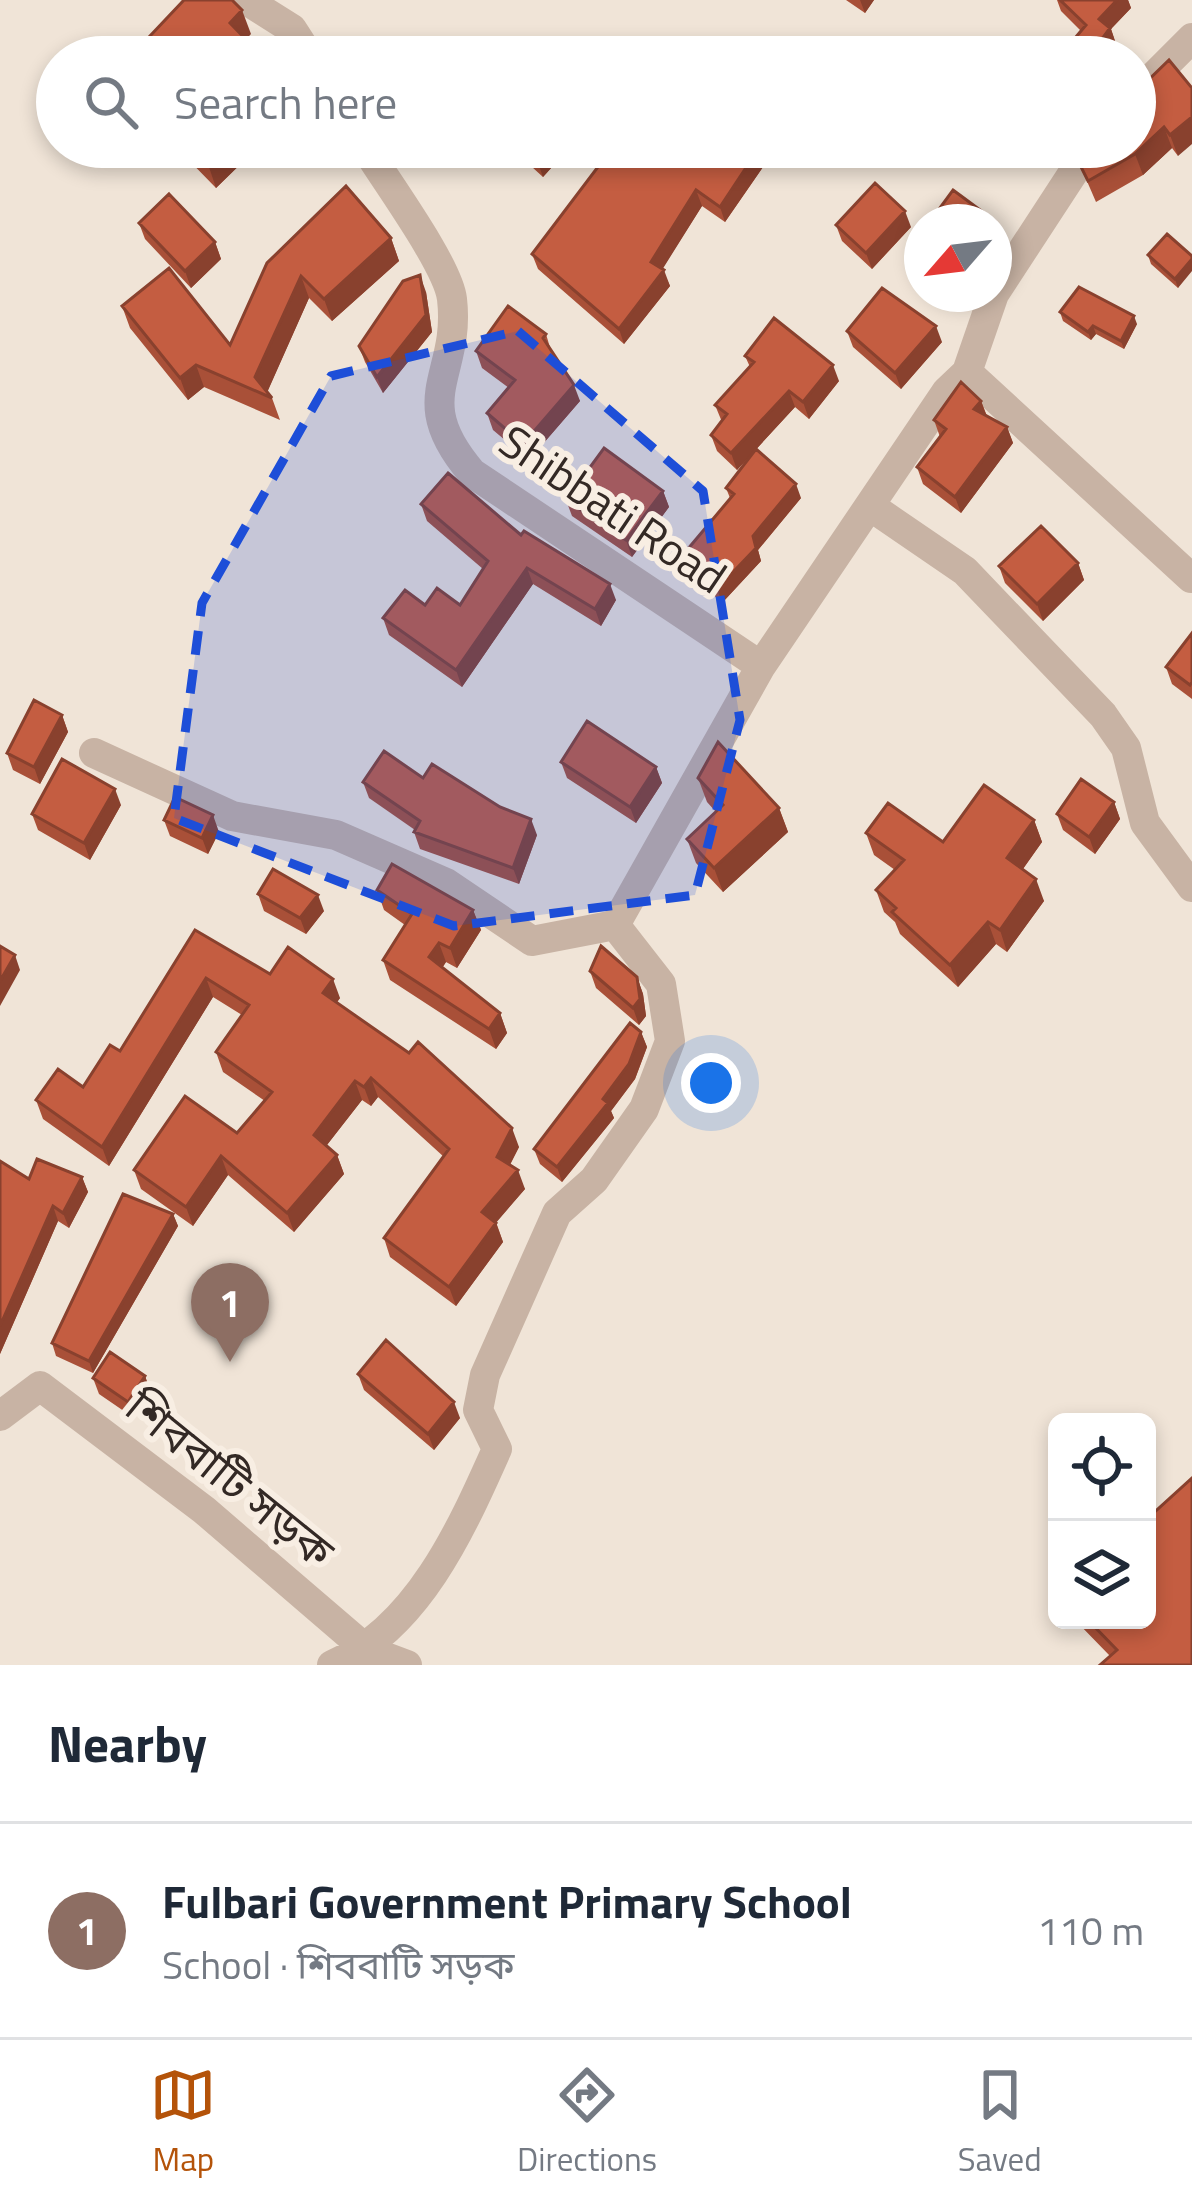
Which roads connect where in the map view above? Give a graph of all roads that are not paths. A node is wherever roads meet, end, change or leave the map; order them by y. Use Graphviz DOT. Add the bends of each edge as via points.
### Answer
graph roads {
  1 [pos="246,0"];
  2 [pos="297,36"];
  3 [pos="1192,38"];
  4 [pos="1156,74"];
  5 [pos="377,168"];
  6 [pos="1076,168"];
  7 [pos="1012,266"];
  8 [pos="986,312"];
  9 [pos="957,381"];
  10 [pos="873,508"];
  11 [pos="1191,578"];
  12 [pos="761,666"];
  13 [pos="94,753"];
  14 [pos="1192,886"];
  15 [pos="615,925"];
  16 [pos="0,1416"];
  17 [pos="368,1650"];
  18 [pos="332,1665"];
  19 [pos="407,1665"];
  1 -- 2 [label="street"];
  3 -- 4 [label="street"];
  5 -- 12 [label="street, Shibbati Road" via="452,296 436,406 451,448 472,472"];
  6 -- 7 [label="street"];
  8 -- 9 [label="street"];
  9 -- 10 [label="street"];
  9 -- 11 [label="street"];
  10 -- 12 [label="street"];
  10 -- 14 [label="street" via="965,571 1103,715 1126,748 1145,823"];
  12 -- 15 [label="street"];
  13 -- 15 [label="street" via="232,816 336,835 446,883 532,941"];
  15 -- 17 [label="street" via="661,985 670,1041 644,1108 594,1180 557,1213 485,1375 478,1409 497,1449 474,1501 423,1589"];
  16 -- 17 [label="street, শিববাটি সড়ক" via="40,1386 204,1510"];
  17 -- 18 [label="street"];
  17 -- 19 [label="street, শিববাটি সড়ক"];
}
